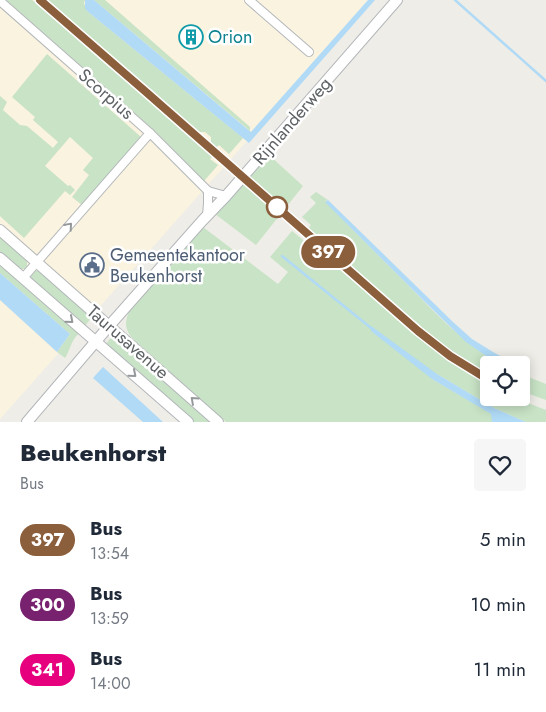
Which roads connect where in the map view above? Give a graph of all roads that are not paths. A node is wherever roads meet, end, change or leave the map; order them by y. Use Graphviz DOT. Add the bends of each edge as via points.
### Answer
graph roads {
  1 [pos="249,0"];
  2 [pos="397,0"];
  3 [pos="0,1"];
  4 [pos="309,52"];
  5 [pos="150,133"];
  6 [pos="208,191"];
  7 [pos="226,196"];
  8 [pos="207,216"];
  9 [pos="0,230"];
  10 [pos="0,258"];
  11 [pos="37,263"];
  12 [pos="23,278"];
  13 [pos="109,326"];
  14 [pos="96,342"];
  15 [pos="28,422"];
  16 [pos="188,422"];
  17 [pos="218,422"];
  1 -- 4 [label="street"];
  2 -- 7 [label="street, Rijnlanderweg"];
  3 -- 5 [label="street, Scorpius"];
  5 -- 6 [label="street, Scorpius"];
  11 -- 5 [label="street, one-way"];
  6 -- 7 [label="street, Scorpius"];
  6 -- 8 [label="street"];
  7 -- 8 [label="street, Rijnlanderweg"];
  8 -- 13 [label="street, Rijnlanderweg"];
  9 -- 11 [label="street, Taurusavenue"];
  10 -- 12 [label="street, Taurusavenue"];
  11 -- 12 [label="street"];
  11 -- 13 [label="street, Taurusavenue"];
  12 -- 14 [label="street, Taurusavenue, one-way"];
  13 -- 14 [label="street, Rijnlanderweg"];
  17 -- 13 [label="street, Taurusavenue, one-way"];
  14 -- 15 [label="street, Rijnlanderweg"];
  14 -- 16 [label="street, Taurusavenue, one-way"];
}
